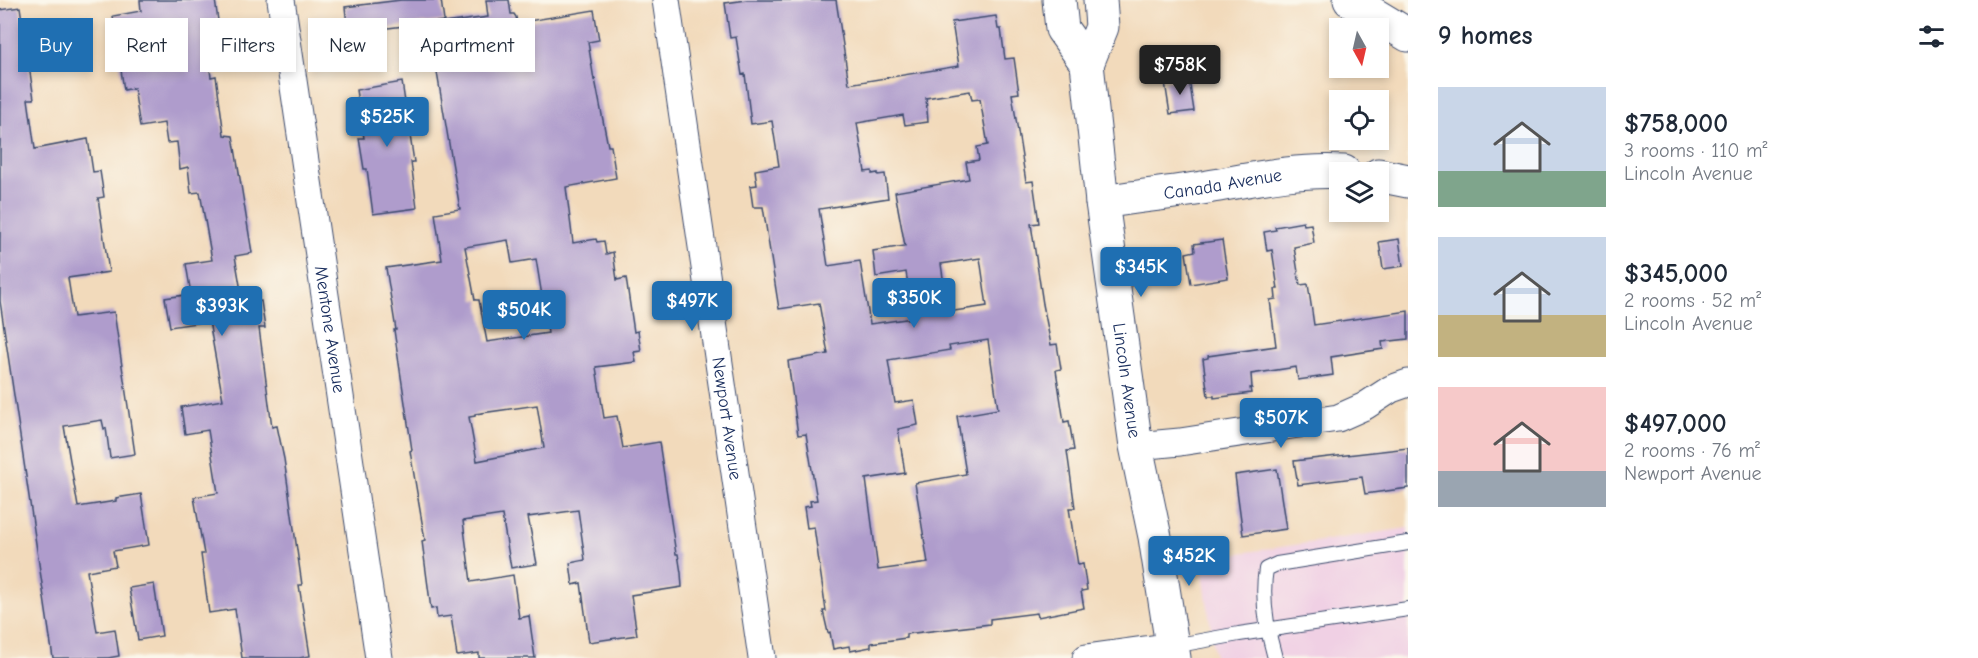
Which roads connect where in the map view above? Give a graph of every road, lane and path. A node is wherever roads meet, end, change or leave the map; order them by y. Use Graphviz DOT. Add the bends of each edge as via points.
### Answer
graph roads {
  1 [pos="281,0"];
  2 [pos="666,0"];
  3 [pos="1059,0"];
  4 [pos="1100,0"];
  5 [pos="1350,0"];
  6 [pos="1408,35"];
  7 [pos="1087,64"];
  8 [pos="1329,171"];
  9 [pos="1389,177"];
  10 [pos="1408,181"];
  11 [pos="1102,202"];
  12 [pos="1408,383"];
  13 [pos="1136,446"];
  14 [pos="1408,543"];
  15 [pos="1408,609"];
  16 [pos="1267,630"];
  17 [pos="1173,652"];
  18 [pos="379,658"];
  19 [pos="762,658"];
  20 [pos="1086,658"];
  21 [pos="1275,658"];
  1 -- 18 [label="street, Mentone Avenue"];
  2 -- 19 [label="street, Newport Avenue"];
  3 -- 7 [label="main road, Lincoln Avenue" via="1062,28"];
  4 -- 7 [label="main road, Lincoln Avenue" via="1102,27"];
  5 -- 6 [label="main road"];
  7 -- 11 [label="main road, Lincoln Avenue"];
  8 -- 11 [label="main road, Canada Avenue" via="1270,176"];
  9 -- 10 [label="main road"];
  11 -- 13 [label="main road, Lincoln Avenue"];
  12 -- 13 [label="street" via="1391,388 1338,418"];
  13 -- 17 [label="main road, Lincoln Avenue"];
  14 -- 16 [label="lane" via="1266,569"];
  15 -- 16 [label="lane"];
  16 -- 17 [label="lane"];
  16 -- 21 [label="lane"];
  17 -- 20 [label="street"];
}
